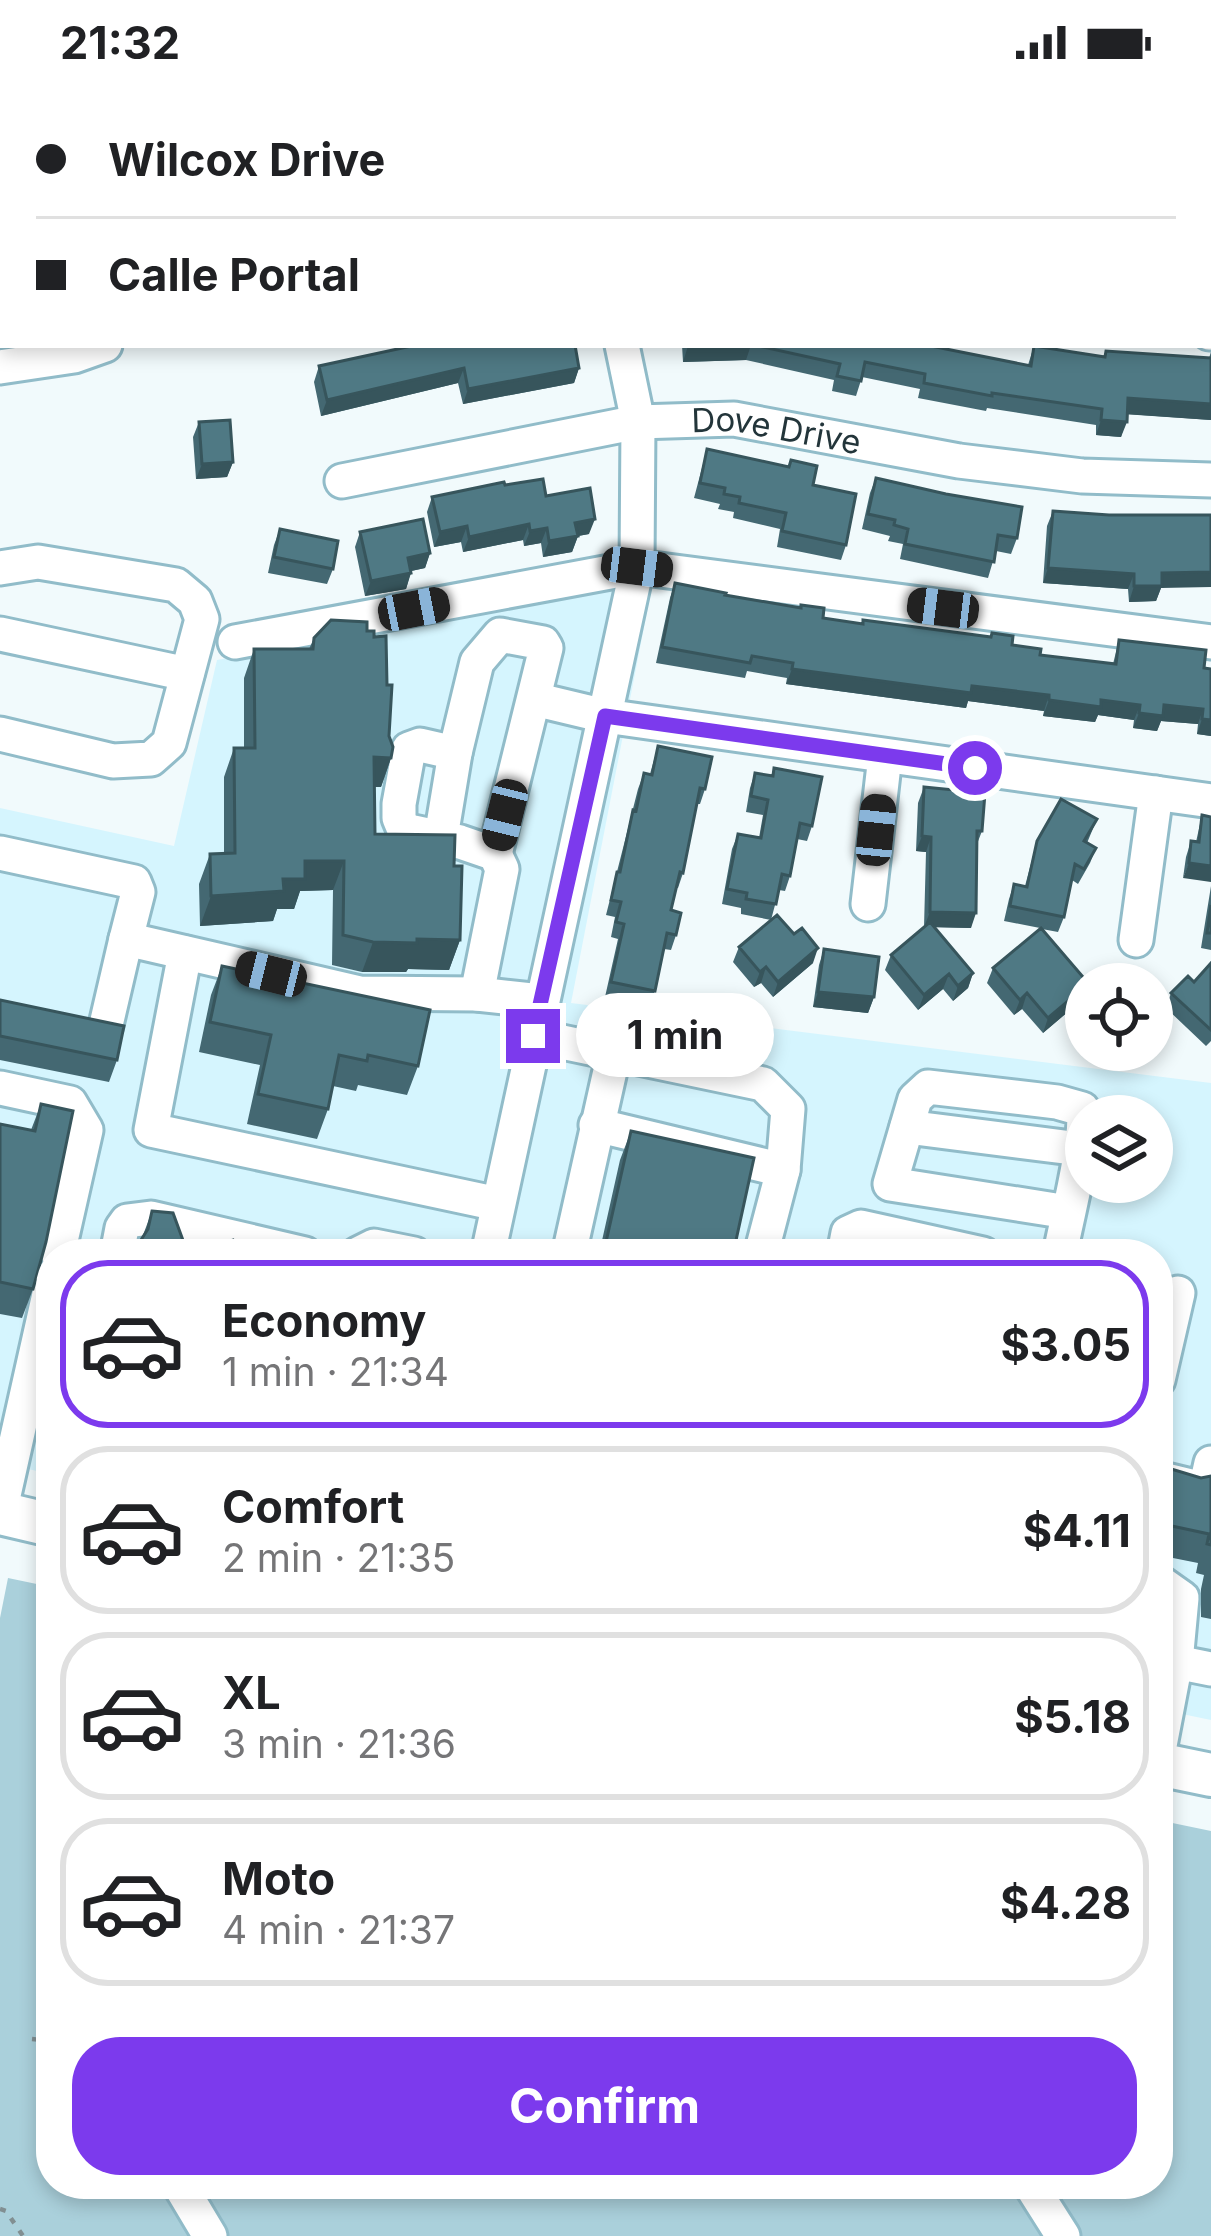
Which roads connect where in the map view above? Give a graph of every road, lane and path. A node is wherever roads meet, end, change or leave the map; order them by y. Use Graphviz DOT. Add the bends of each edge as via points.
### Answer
graph roads {
  1 [pos="97,348"];
  2 [pos="623,348"];
  3 [pos="0,367"];
  4 [pos="638,422"];
  5 [pos="1211,480"];
  6 [pos="342,481"];
  7 [pos="637,567"];
  8 [pos="0,568"];
  9 [pos="0,634"];
  10 [pos="235,642"];
  11 [pos="1211,642"];
  12 [pos="187,674"];
  13 [pos="534,700"];
  14 [pos="605,716"];
  15 [pos="0,734"];
  16 [pos="455,754"];
  17 [pos="885,756"];
  18 [pos="1156,793"];
  19 [pos="1211,801"];
  20 [pos="440,838"];
  21 [pos="0,854"];
  22 [pos="495,854"];
  23 [pos="868,904"];
  24 [pos="126,939"];
  25 [pos="1136,940"];
  26 [pos="185,953"];
  27 [pos="477,994"];
  28 [pos="541,1001"];
  29 [pos="106,1025"];
  30 [pos="533,1036"];
  31 [pos="614,1053"];
  32 [pos="0,1088"];
  33 [pos="596,1125"];
  34 [pos="783,1170"];
  35 [pos="498,1204"];
  36 [pos="1068,1212"];
  37 [pos="61,1239"];
  38 [pos="120,1239"];
  39 [pos="241,1239"];
  40 [pos="491,1239"];
  41 [pos="572,1239"];
  42 [pos="764,1239"];
  43 [pos="847,1239"];
  44 [pos="915,1239"];
  45 [pos="1063,1239"];
  46 [pos="1182,1294"];
  47 [pos="1173,1326"];
  48 [pos="36,1337"];
  49 [pos="9,1431"];
  50 [pos="1211,1463"];
  51 [pos="1173,1482"];
  52 [pos="0,1514"];
  53 [pos="36,1522"];
  54 [pos="1173,1592"];
  55 [pos="1176,1662"];
  56 [pos="1211,1670"];
  57 [pos="1173,1678"];
  58 [pos="1173,1764"];
  59 [pos="1211,1775"];
  60 [pos="32,2039"];
  61 [pos="36,2039"];
  62 [pos="188,2199"];
  63 [pos="1040,2199"];
  64 [pos="0,2209"];
  65 [pos="23,2236"];
  66 [pos="210,2236"];
  67 [pos="1063,2236"];
  1 -- 3 [label="street"];
  2 -- 4 [label="street"];
  4 -- 5 [label="street, Dove Drive" via="734,419 959,461"];
  4 -- 6 [label="street, Dove Drive"];
  4 -- 7 [label="street"];
  7 -- 10 [label="street"];
  7 -- 11 [label="street"];
  7 -- 14 [label="street"];
  8 -- 12 [label="street" via="38,562 176,585 202,619"];
  9 -- 12 [label="street"];
  12 -- 15 [label="street" via="169,743 152,759 113,761"];
  13 -- 14 [label="street"];
  13 -- 16 [label="street" via="546,648 500,635 477,662"];
  13 -- 22 [label="street"];
  14 -- 17 [label="street"];
  14 -- 28 [label="street"];
  16 -- 20 [label="street"];
  16 -- 20 [label="street" via="409,749 399,804 404,830"];
  17 -- 18 [label="street"];
  17 -- 23 [label="street"];
  18 -- 19 [label="street"];
  18 -- 25 [label="street"];
  20 -- 22 [label="street"];
  21 -- 24 [label="street" via="134,882"];
  22 -- 27 [label="street" via="502,869"];
  24 -- 26 [label="street"];
  24 -- 29 [label="street"];
  26 -- 27 [label="street" via="359,993"];
  26 -- 35 [label="street" via="151,1130"];
  27 -- 28 [label="street"];
  28 -- 30 [label="street"];
  30 -- 31 [label="street"];
  30 -- 35 [label="street"];
  31 -- 33 [label="street"];
  31 -- 34 [label="street" via="763,1084 788,1109"];
  32 -- 37 [label="street" via="70,1103 86,1130"];
  33 -- 34 [label="street"];
  33 -- 41 [label="street"];
  34 -- 42 [label="street"];
  35 -- 40 [label="street"];
  36 -- 36 [label="street" via="1080,1149 907,1127 890,1184"];
  36 -- 45 [label="street"];
  38 -- 39 [label="street" via="127,1221 151,1218"];
  43 -- 44 [label="street" via="861,1227"];
  46 -- 47 [label="street"];
  48 -- 49 [label="street"];
  49 -- 52 [label="street"];
  50 -- 51 [label="street" via="1207,1481 1195,1487"];
  52 -- 53 [label="main road"];
  54 -- 55 [label="street" via="1182,1598"];
  55 -- 56 [label="street"];
  55 -- 57 [label="street"];
  58 -- 59 [label="main road"];
  60 -- 61 [label="path"];
  62 -- 66 [label="street"];
  63 -- 67 [label="street"];
  64 -- 65 [label="path"];
}
